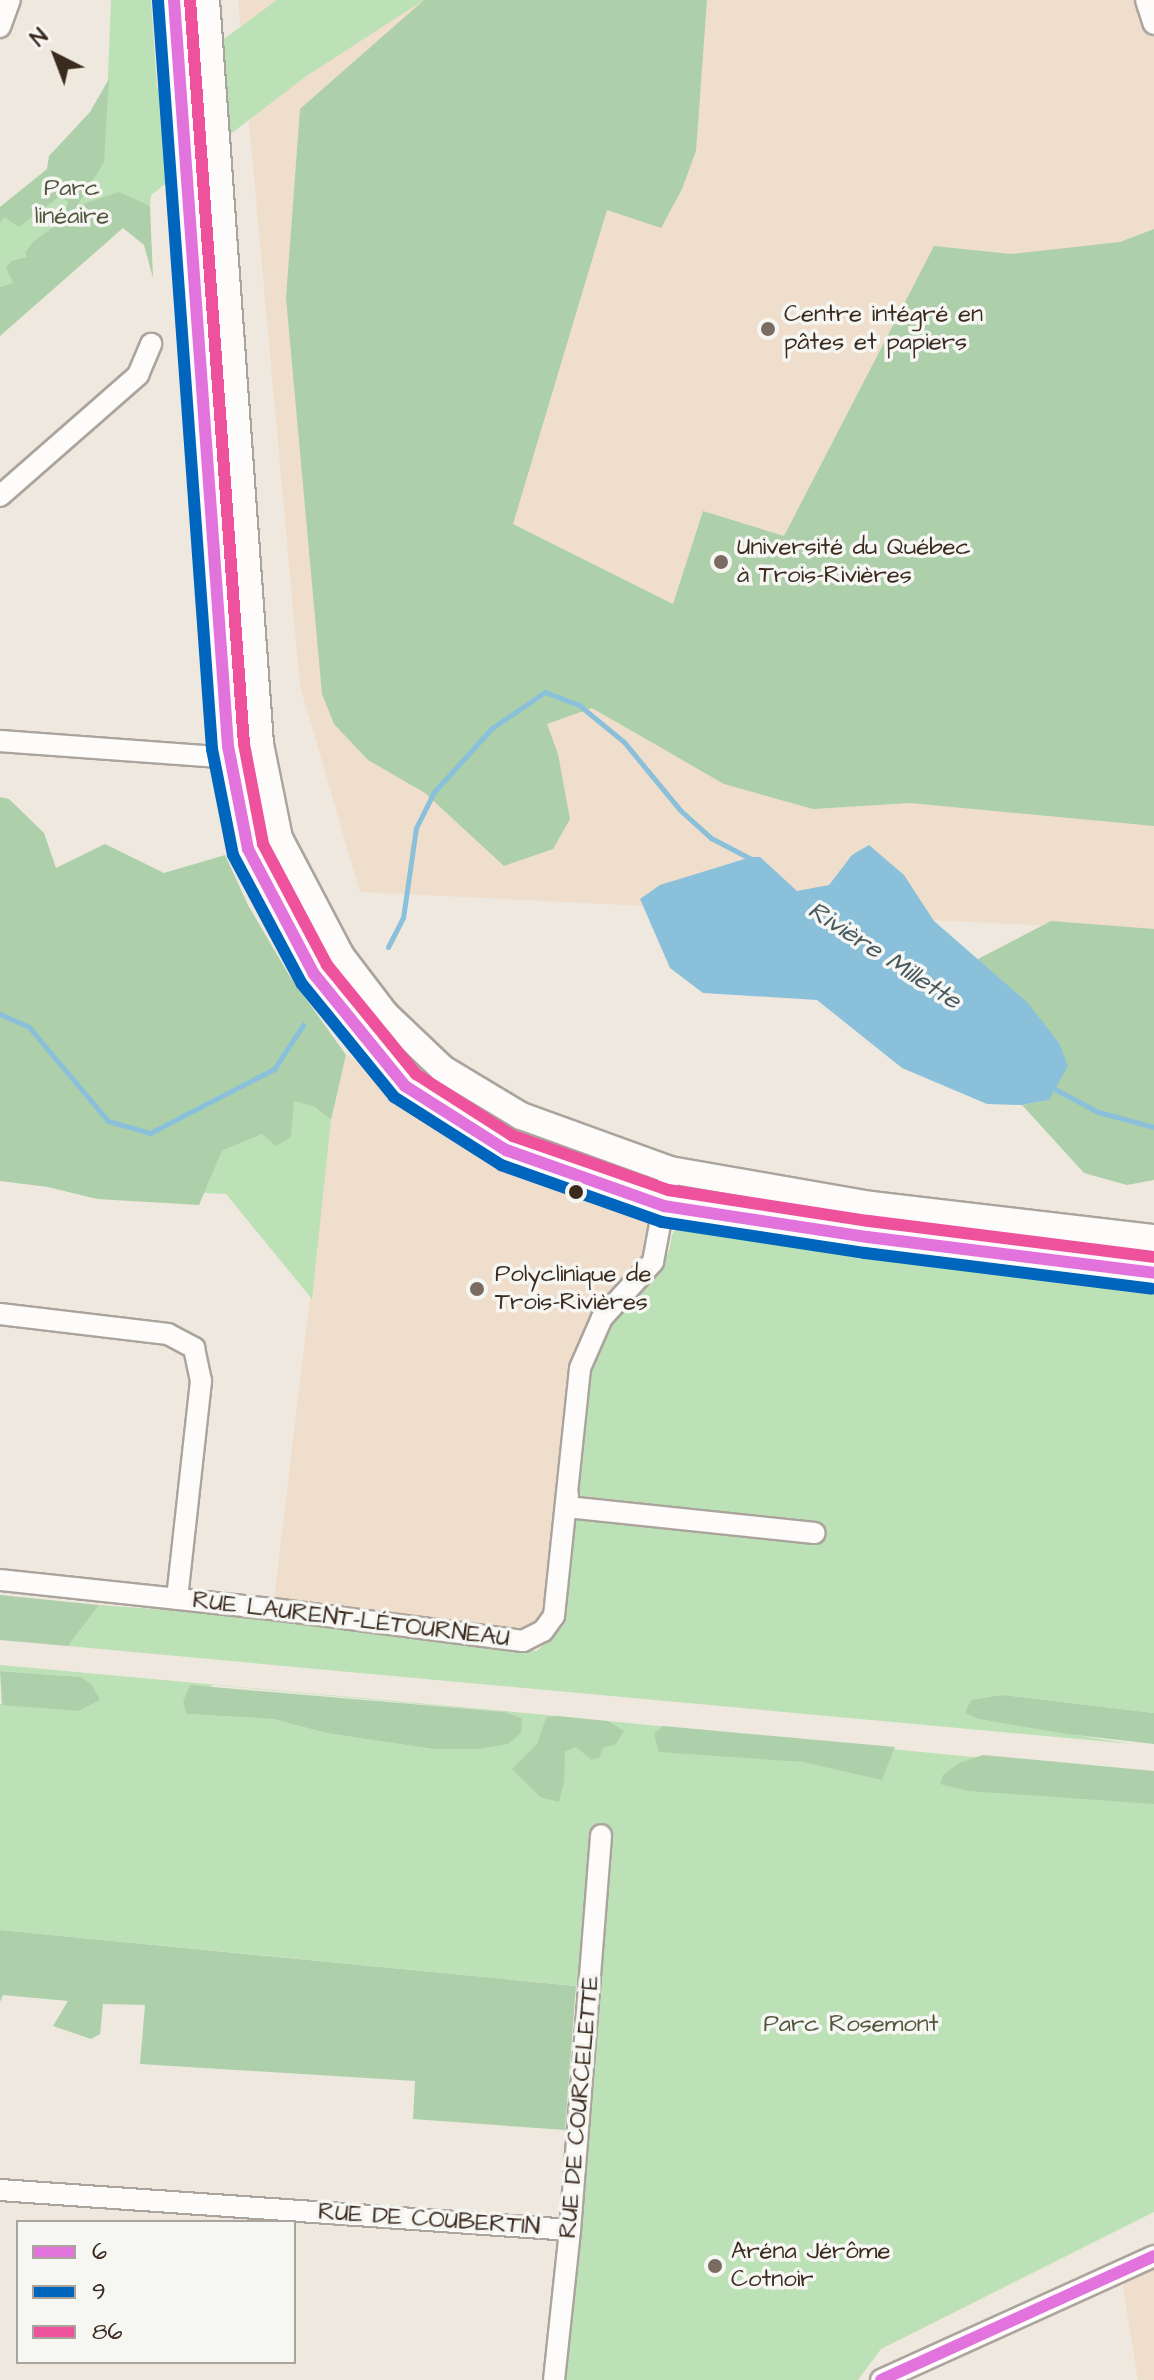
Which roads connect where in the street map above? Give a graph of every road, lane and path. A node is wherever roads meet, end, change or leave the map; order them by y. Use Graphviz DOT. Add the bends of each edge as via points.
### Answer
graph roads {
  1 [pos="10,0"];
  2 [pos="174,0"];
  3 [pos="206,0"];
  4 [pos="1146,0"];
  5 [pos="1154,24"];
  6 [pos="0,27"];
  7 [pos="151,344"];
  8 [pos="0,496"];
  9 [pos="1,740"];
  10 [pos="230,758"];
  11 [pos="670,1170"];
  12 [pos="664,1206"];
  13 [pos="1154,1238"];
  14 [pos="1154,1273"];
  15 [pos="0,1314"];
  16 [pos="567,1507"];
  17 [pos="815,1533"];
  18 [pos="0,1580"];
  19 [pos="177,1599"];
  20 [pos="601,1835"];
  21 [pos="0,2190"];
  22 [pos="570,2230"];
  23 [pos="1154,2256"];
  24 [pos="554,2380"];
  25 [pos="881,2380"];
  1 -- 6 [label="street"];
  2 -- 10 [label="main road"];
  3 -- 11 [label="main road" via="260,744 279,838 341,956 385,1014 443,1069 521,1116"];
  4 -- 5 [label="street"];
  7 -- 8 [label="street" via="138,375"];
  9 -- 10 [label="street"];
  10 -- 12 [label="main road" via="248,849 299,946 314,974 405,1086 506,1150"];
  11 -- 12 [label="street"];
  11 -- 13 [label="main road" via="871,1205"];
  12 -- 14 [label="main road"];
  12 -- 16 [label="street, RUE LAURENT-LÉTOURNEAU" via="653,1262 602,1318 580,1368"];
  15 -- 19 [label="street" via="168,1334 194,1348 201,1381"];
  16 -- 17 [label="street"];
  16 -- 19 [label="street, RUE LAURENT-LÉTOURNEAU" via="554,1616 543,1631 523,1641"];
  18 -- 19 [label="street, RUE LAURENT-LÉTOURNEAU"];
  20 -- 22 [label="street, RUE DE COURCELETTE"];
  21 -- 22 [label="street, RUE DE COUBERTIN"];
  22 -- 24 [label="street, RUE DE COURCELETTE"];
  23 -- 25 [label="street"];
}
